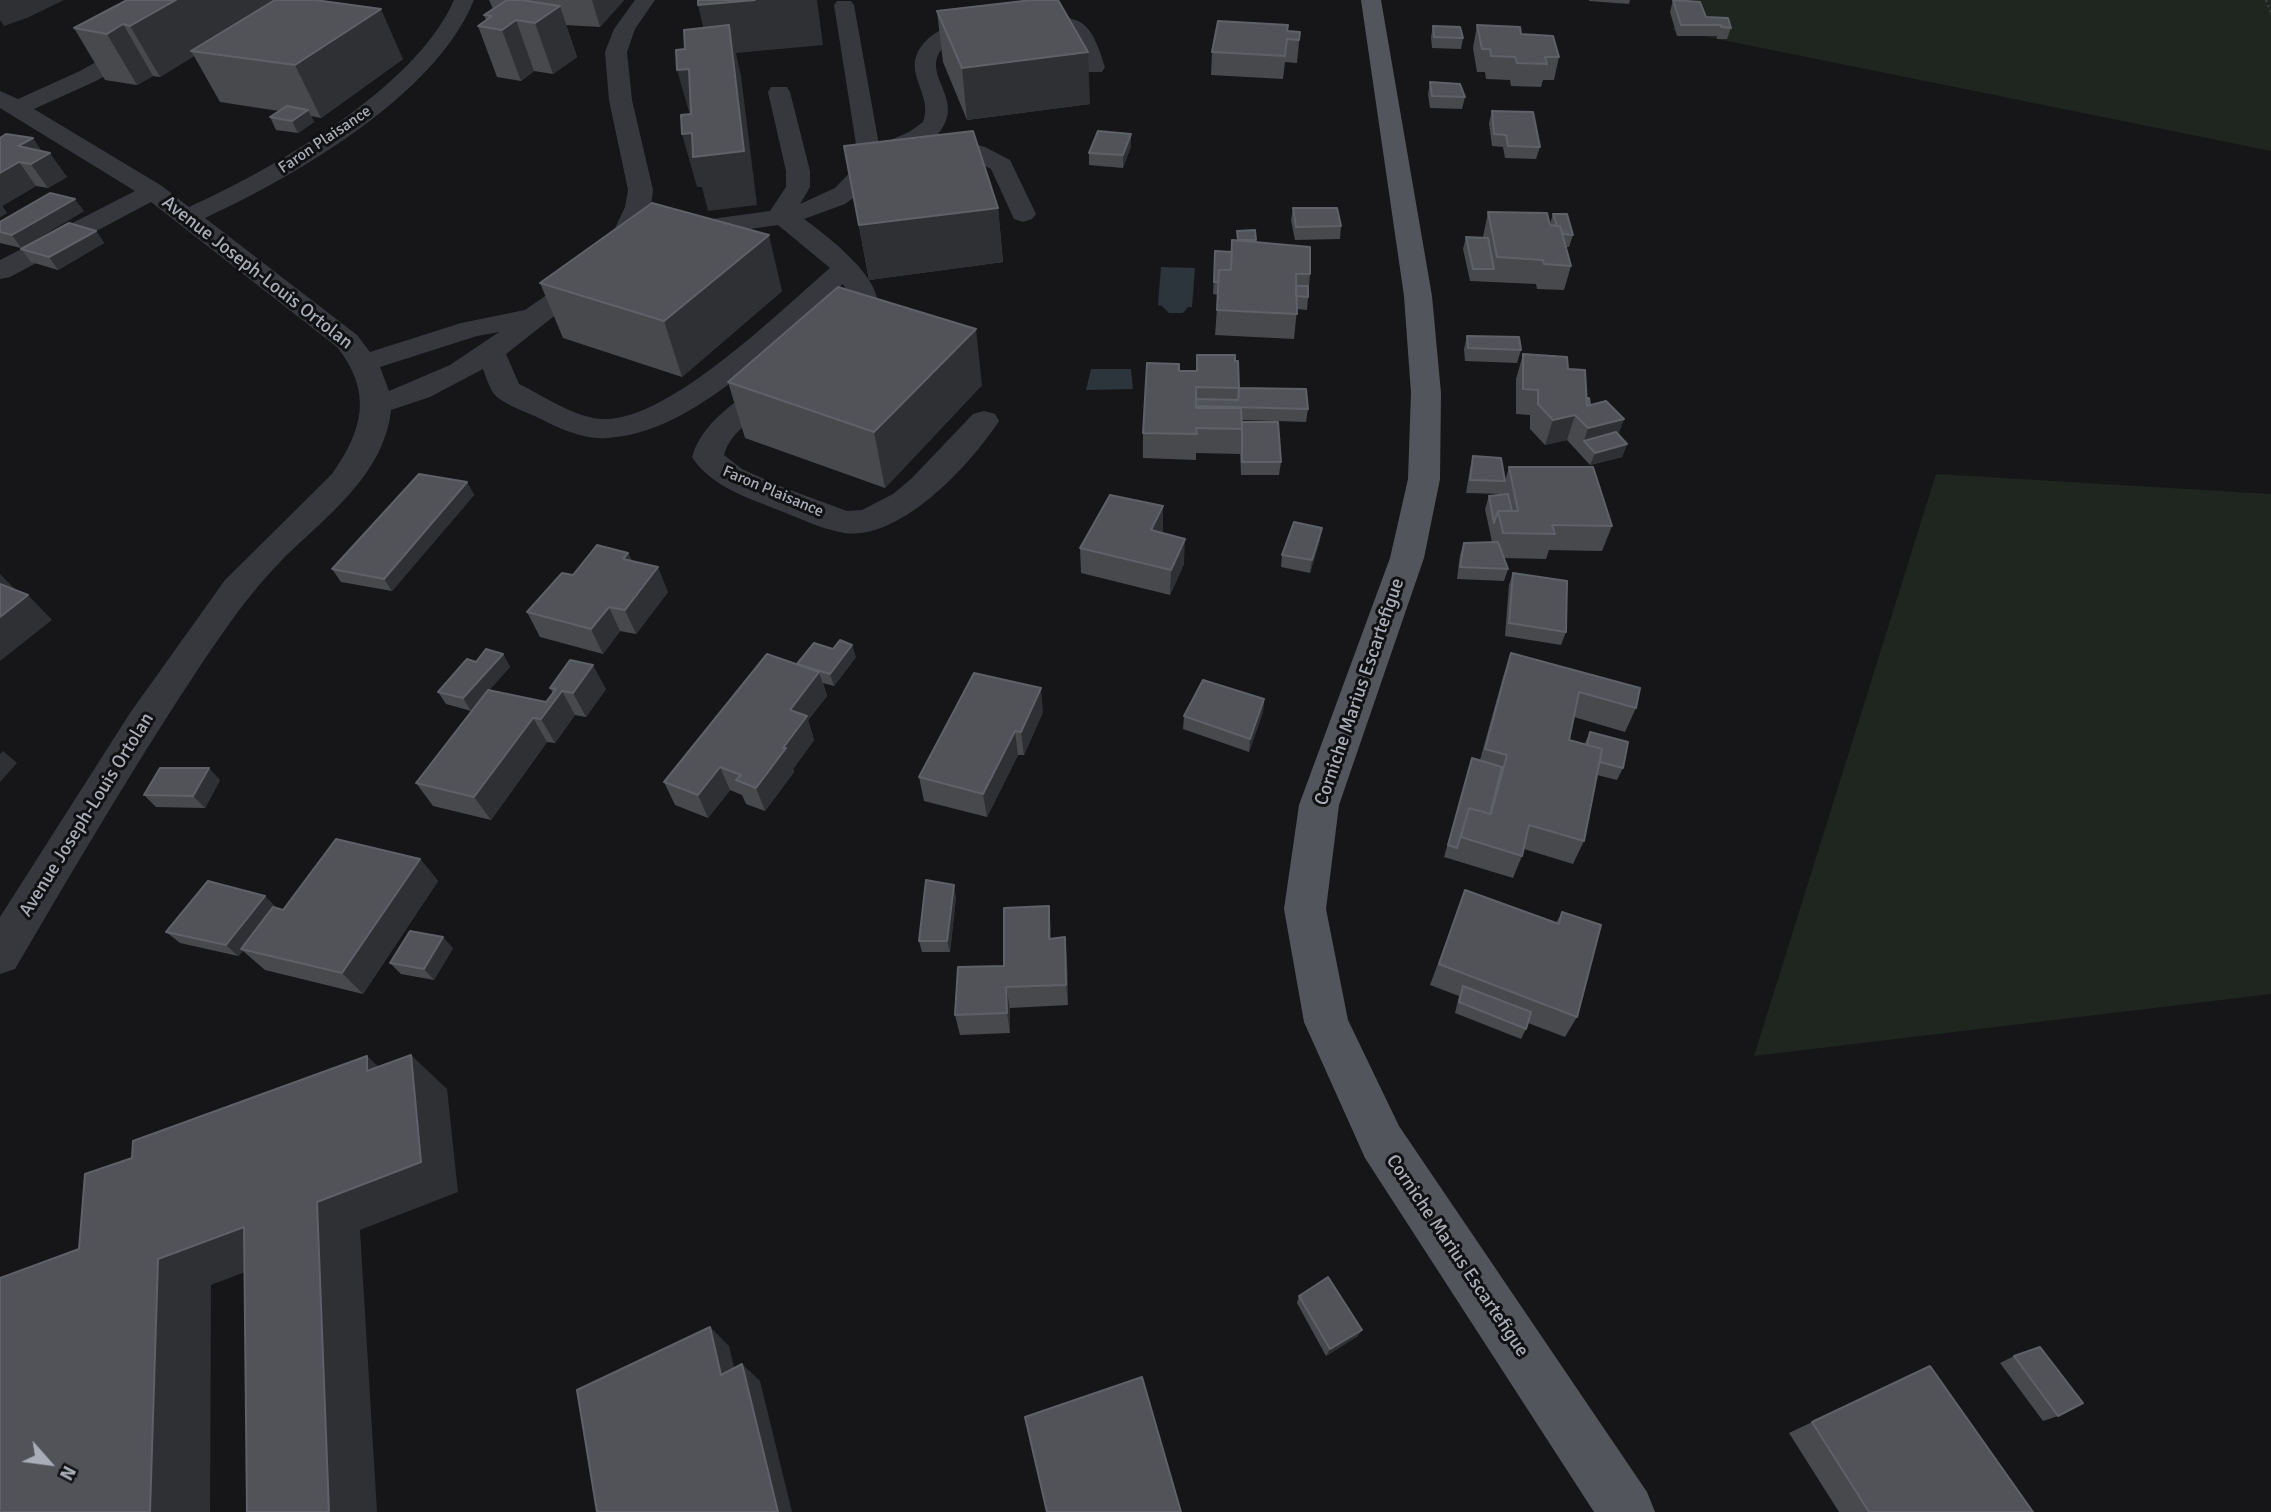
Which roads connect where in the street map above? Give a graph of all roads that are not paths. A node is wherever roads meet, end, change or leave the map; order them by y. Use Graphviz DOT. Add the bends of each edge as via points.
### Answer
graph roads {
  1 [pos="221,0"];
  2 [pos="464,0"];
  3 [pos="645,0"];
  4 [pos="1371,0"];
  5 [pos="845,5"];
  6 [pos="1094,67"];
  7 [pos="779,92"];
  8 [pos="9,103"];
  9 [pos="918,136"];
  10 [pos="870,162"];
  11 [pos="153,191"];
  12 [pos="1023,214"];
  13 [pos="780,215"];
  14 [pos="187,217"];
  15 [pos="620,241"];
  16 [pos="844,269"];
  17 [pos="0,271"];
  18 [pos="534,317"];
  19 [pos="491,352"];
  20 [pos="364,363"];
  21 [pos="376,405"];
  22 [pos="984,421"];
  23 [pos="0,955"];
  24 [pos="1627,1512"];
  1 -- 8 [label="street" via="88,76"];
  2 -- 14 [label="street, Faron Plaisance" via="433,50 371,111 276,173"];
  3 -- 15 [label="street" via="625,27 616,50 618,89 639,178 639,205"];
  4 -- 24 [label="main road, Corniche Marius Escartefigue" via="1418,296 1426,393 1424,479 1407,558 1319,805 1305,909 1326,1022 1382,1142"];
  5 -- 10 [label="street"];
  6 -- 9 [label="street" via="1080,34 1065,24 992,25 951,33 937,42 924,60 937,114"];
  7 -- 13 [label="street" via="798,171 798,187"];
  8 -- 11 [label="street, Avenue Joseph-Louis Ortolan"];
  9 -- 10 [label="street"];
  9 -- 12 [label="street" via="992,158 1004,170"];
  10 -- 13 [label="street" via="853,187 837,198"];
  11 -- 14 [label="street, Avenue Joseph-Louis Ortolan"];
  11 -- 17 [label="street"];
  13 -- 15 [label="street"];
  13 -- 16 [label="street, Faron Plaisance" via="821,244"];
  14 -- 20 [label="street, Avenue Joseph-Louis Ortolan" via="347,341"];
  15 -- 18 [label="street" via="584,282"];
  16 -- 19 [label="street" via="690,397 628,429 588,426 506,389"];
  16 -- 22 [label="street, Faron Plaisance" via="862,292 864,307 718,435 708,457 715,467 745,484 845,522 862,522 894,509"];
  18 -- 19 [label="street"];
  18 -- 20 [label="street" via="471,329"];
  19 -- 21 [label="street" via="457,375"];
  20 -- 21 [label="street, Avenue Joseph-Louis Ortolan"];
  21 -- 23 [label="street, Avenue Joseph-Louis Ortolan" via="369,438 354,467 326,501 252,570 173,674"];
}
